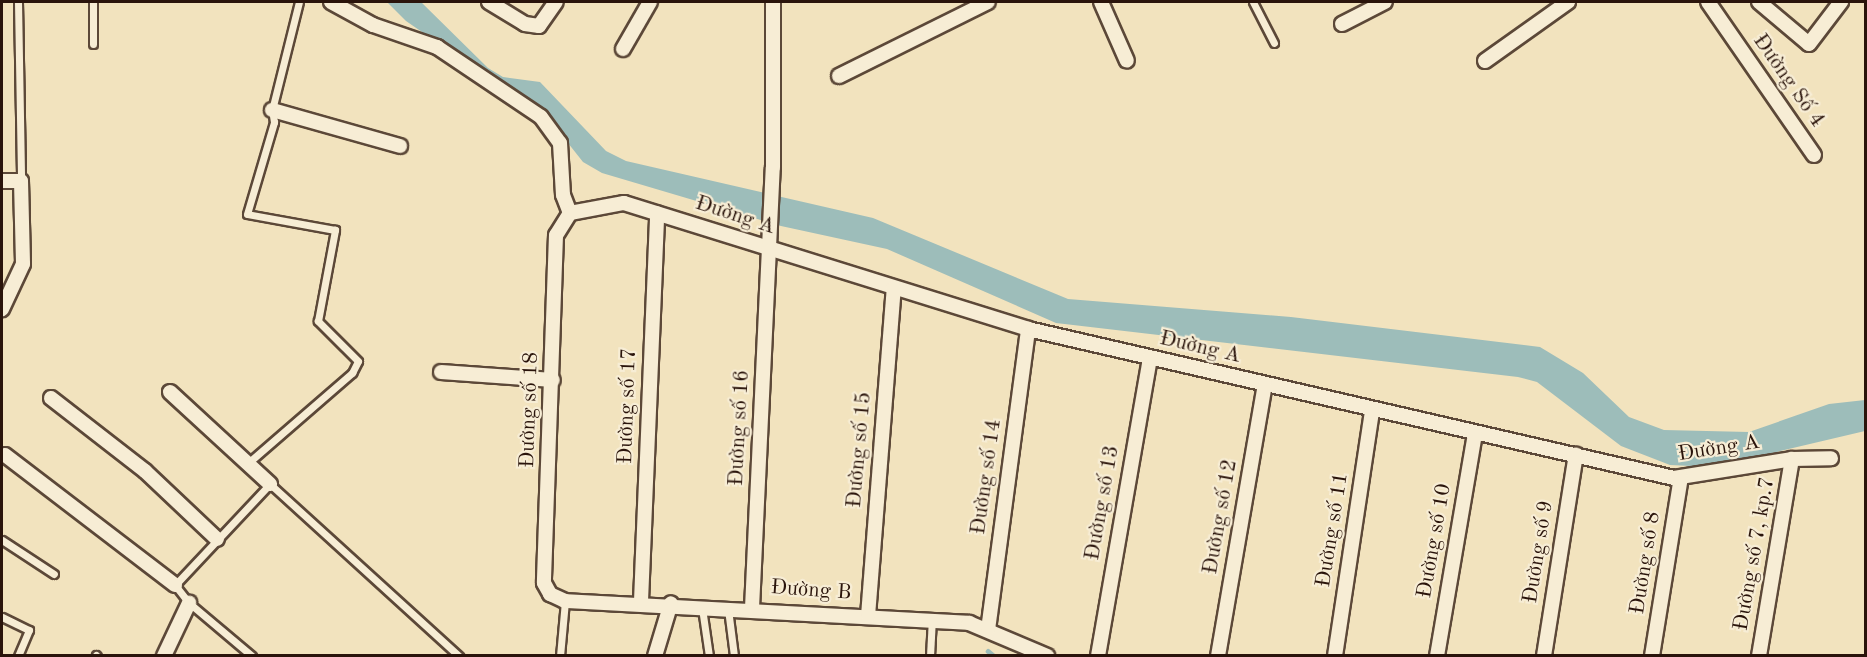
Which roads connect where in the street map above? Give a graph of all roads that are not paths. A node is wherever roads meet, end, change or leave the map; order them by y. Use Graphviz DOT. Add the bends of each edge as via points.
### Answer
graph roads {
  1 [pos="18,2"];
  2 [pos="93,2"];
  3 [pos="299,2"];
  4 [pos="332,2"];
  5 [pos="489,2"];
  6 [pos="556,2"];
  7 [pos="650,2"];
  8 [pos="775,2"];
  9 [pos="988,2"];
  10 [pos="1101,2"];
  11 [pos="1253,2"];
  12 [pos="1385,2"];
  13 [pos="1568,2"];
  14 [pos="1708,2"];
  15 [pos="1759,2"];
  16 [pos="1841,2"];
  17 [pos="1342,24"];
  18 [pos="1274,43"];
  19 [pos="93,44"];
  20 [pos="623,49"];
  21 [pos="1127,60"];
  22 [pos="1485,61"];
  23 [pos="838,76"];
  24 [pos="272,110"];
  25 [pos="400,146"];
  26 [pos="1814,155"];
  27 [pos="2,181"];
  28 [pos="21,181"];
  29 [pos="570,213"];
  30 [pos="657,213"];
  31 [pos="770,250"];
  32 [pos="894,288"];
  33 [pos="2,309"];
  34 [pos="1028,329"];
  35 [pos="1150,358"];
  36 [pos="441,372"];
  37 [pos="553,380"];
  38 [pos="1265,386"];
  39 [pos="170,392"];
  40 [pos="51,399"];
  41 [pos="1372,411"];
  42 [pos="1475,433"];
  43 [pos="5,455"];
  44 [pos="1576,455"];
  45 [pos="1831,458"];
  46 [pos="1792,459"];
  47 [pos="248,463"];
  48 [pos="1681,477"];
  49 [pos="270,484"];
  50 [pos="217,539"];
  51 [pos="2,540"];
  52 [pos="54,574"];
  53 [pos="176,585"];
  54 [pos="565,601"];
  55 [pos="641,601"];
  56 [pos="189,603"];
  57 [pos="671,603"];
  58 [pos="702,605"];
  59 [pos="728,607"];
  60 [pos="752,608"];
  61 [pos="868,616"];
  62 [pos="2,617"];
  63 [pos="932,620"];
  64 [pos="988,630"];
  65 [pos="18,656"];
  66 [pos="164,656"];
  67 [pos="252,656"];
  68 [pos="459,656"];
  69 [pos="560,656"];
  70 [pos="655,656"];
  71 [pos="709,656"];
  72 [pos="735,656"];
  73 [pos="930,656"];
  74 [pos="1047,656"];
  75 [pos="1098,656"];
  76 [pos="1218,656"];
  77 [pos="1335,656"];
  78 [pos="1437,656"];
  79 [pos="1544,656"];
  80 [pos="1652,656"];
  81 [pos="1759,656"];
  1 -- 28 [label="lane"];
  2 -- 19 [label="lane"];
  3 -- 24 [label="lane"];
  4 -- 29 [label="street" via="373,25 437,47 541,117 560,142 562,195"];
  5 -- 6 [label="street" via="525,24 539,26"];
  7 -- 20 [label="street"];
  8 -- 31 [label="street, Đường số 16"];
  9 -- 23 [label="street"];
  10 -- 21 [label="street"];
  11 -- 18 [label="lane"];
  12 -- 17 [label="street"];
  13 -- 22 [label="street"];
  14 -- 26 [label="street, Đường Số 4"];
  15 -- 16 [label="street" via="1799,40 1811,43"];
  24 -- 25 [label="street"];
  24 -- 47 [label="lane" via="274,122 247,214 335,230 318,321 358,361 352,374"];
  27 -- 28 [label="street"];
  28 -- 33 [label="street" via="23,264"];
  29 -- 30 [label="street, Đường A" via="624,203"];
  29 -- 37 [label="street, Đường số 18" via="556,235"];
  30 -- 31 [label="street, Đường A"];
  30 -- 55 [label="street, Đường số 17"];
  31 -- 32 [label="street, Đường A"];
  31 -- 60 [label="street, Đường số 16"];
  32 -- 34 [label="street, Đường A"];
  32 -- 61 [label="street, Đường số 15"];
  34 -- 35 [label="street, Đường A"];
  34 -- 64 [label="street, Đường số 14"];
  35 -- 38 [label="street, Đường A"];
  35 -- 75 [label="street, Đường số 13"];
  36 -- 37 [label="street"];
  37 -- 54 [label="street, Đường số 18" via="544,582 550,594"];
  38 -- 41 [label="street, Đường A"];
  38 -- 76 [label="street, Đường số 12"];
  39 -- 47 [label="street"];
  40 -- 50 [label="street" via="145,471"];
  41 -- 42 [label="street, Đường A"];
  41 -- 77 [label="street, Đường số 11"];
  42 -- 44 [label="street, Đường A"];
  42 -- 78 [label="street, Đường số 10"];
  43 -- 53 [label="street"];
  44 -- 48 [label="street, Đường A"];
  44 -- 79 [label="street, Đường số 9"];
  45 -- 46 [label="street, Đường A"];
  46 -- 48 [label="street, Đường A"];
  46 -- 81 [label="street, Đường số 7, kp.7"];
  47 -- 49 [label="street"];
  48 -- 80 [label="street, Đường số 8"];
  49 -- 50 [label="lane"];
  49 -- 68 [label="lane"];
  50 -- 53 [label="lane"];
  51 -- 52 [label="lane"];
  53 -- 56 [label="lane"];
  54 -- 55 [label="street, Đường B"];
  54 -- 69 [label="lane"];
  55 -- 57 [label="street, Đường B"];
  56 -- 66 [label="street"];
  56 -- 67 [label="lane"];
  57 -- 58 [label="street, Đường B"];
  57 -- 70 [label="street"];
  58 -- 59 [label="street, Đường B"];
  58 -- 71 [label="lane"];
  59 -- 60 [label="street, Đường B"];
  59 -- 72 [label="lane"];
  60 -- 61 [label="street, Đường B"];
  61 -- 63 [label="street, Đường B"];
  62 -- 65 [label="lane" via="29,630"];
  63 -- 64 [label="street, Đường B"];
  63 -- 73 [label="lane"];
  64 -- 74 [label="street, Đường B"];
}
